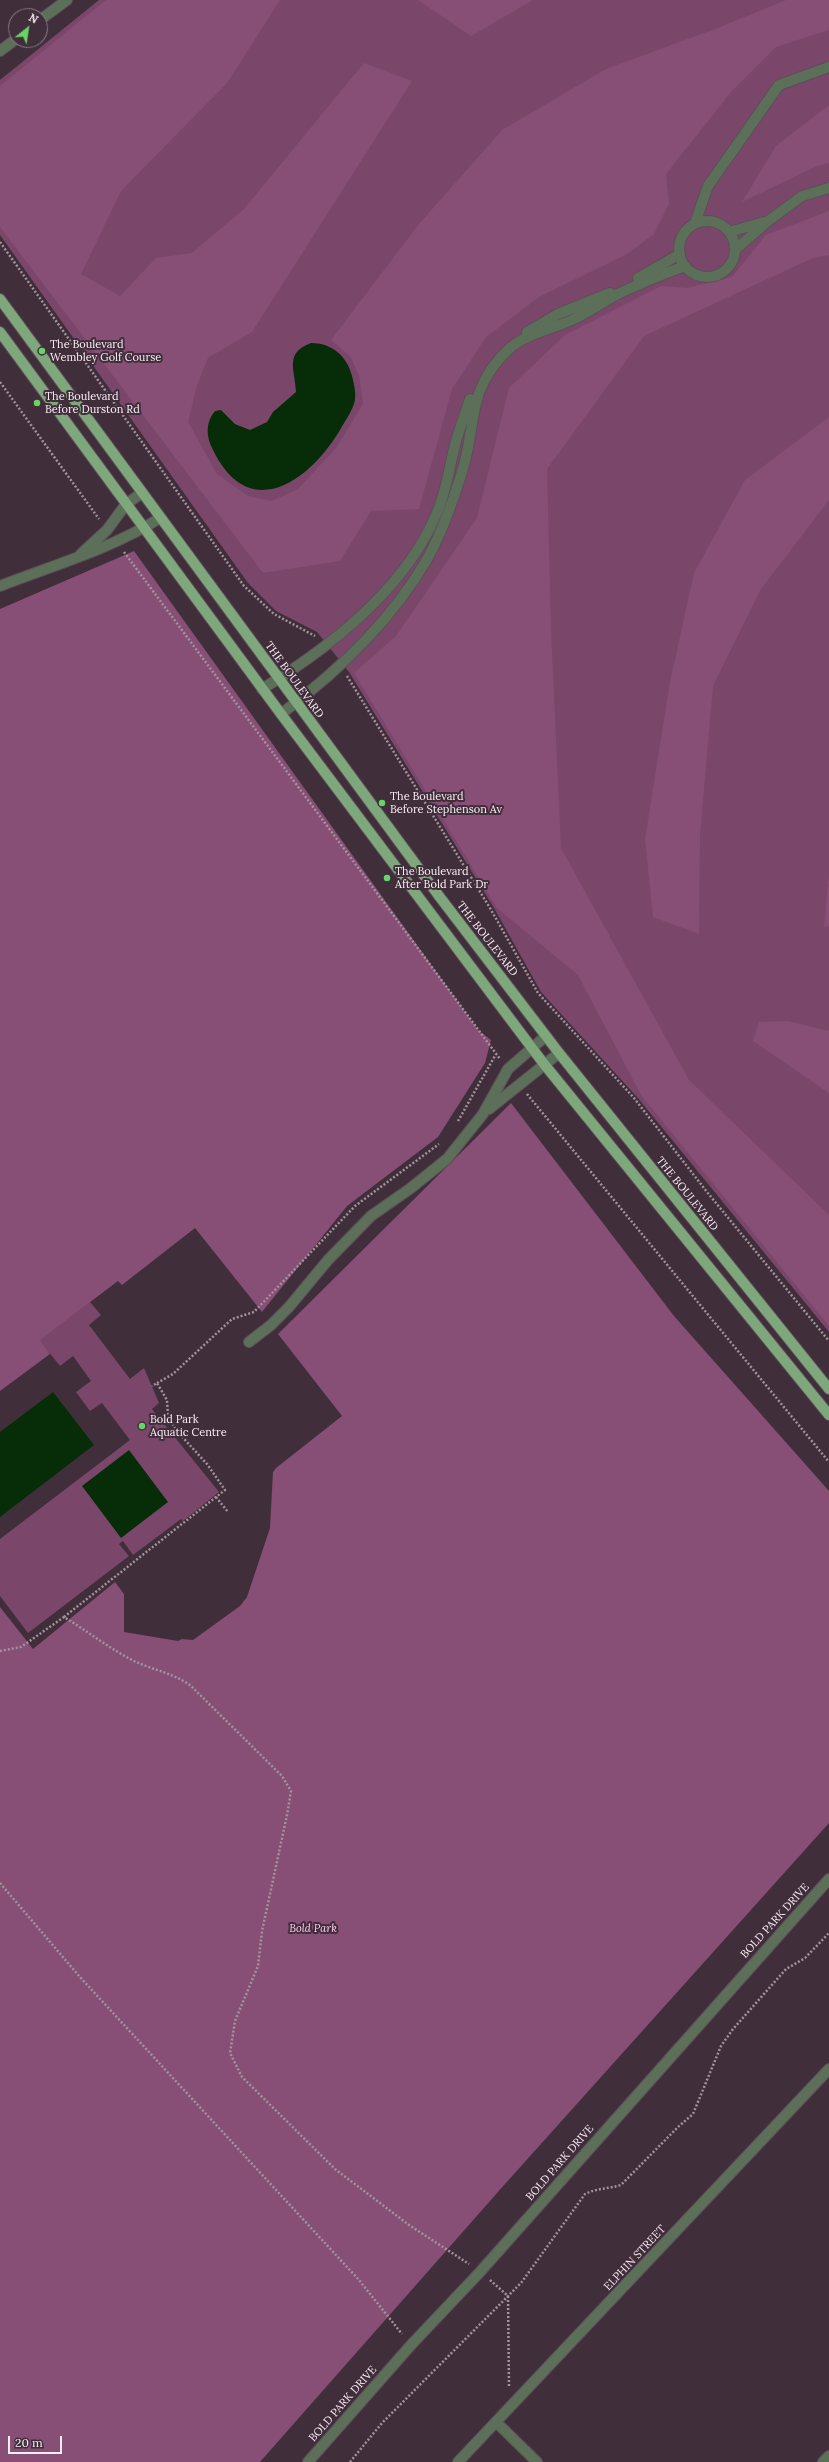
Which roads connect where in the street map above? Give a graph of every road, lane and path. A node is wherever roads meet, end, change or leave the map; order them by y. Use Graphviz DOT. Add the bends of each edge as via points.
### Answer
graph roads {
  1 [pos="67,0"];
  2 [pos="48,14"];
  3 [pos="829,67"];
  4 [pos="829,188"];
  5 [pos="768,221"];
  6 [pos="696,223"];
  7 [pos="729,232"];
  8 [pos="0,242"];
  9 [pos="735,250"];
  10 [pos="680,254"];
  11 [pos="685,266"];
  12 [pos="0,299"];
  13 [pos="0,332"];
  14 [pos="0,382"];
  15 [pos="142,493"];
  16 [pos="126,504"];
  17 [pos="160,518"];
  18 [pos="144,528"];
  19 [pos="107,530"];
  20 [pos="116,542"];
  21 [pos="79,555"];
  22 [pos="0,586"];
  23 [pos="326,647"];
  24 [pos="340,665"];
  25 [pos="278,679"];
  26 [pos="262,689"];
  27 [pos="296,703"];
  28 [pos="281,714"];
  29 [pos="546,1036"];
  30 [pos="531,1047"];
  31 [pos="559,1053"];
  32 [pos="496,1054"];
  33 [pos="544,1064"];
  34 [pos="508,1069"];
  35 [pos="518,1084"];
  36 [pos="483,1114"];
  37 [pos="455,1126"];
  38 [pos="443,1140"];
  39 [pos="829,1340"];
  40 [pos="249,1342"];
  41 [pos="157,1382"];
  42 [pos="152,1386"];
  43 [pos="829,1389"];
  44 [pos="829,1415"];
  45 [pos="829,1462"];
  46 [pos="216,1498"];
  47 [pos="228,1512"];
  48 [pos="64,1617"];
  49 [pos="0,1651"];
  50 [pos="829,1879"];
  51 [pos="0,1883"];
  52 [pos="829,1933"];
  53 [pos="829,2069"];
  54 [pos="480,2272"];
  55 [pos="508,2296"];
  56 [pos="411,2345"];
  57 [pos="509,2409"];
  58 [pos="496,2422"];
  59 [pos="829,2456"];
  60 [pos="308,2462"];
  61 [pos="350,2462"];
  62 [pos="458,2462"];
  63 [pos="537,2462"];
  64 [pos="823,2462"];
  1 -- 2 [label="street"];
  3 -- 6 [label="street" via="778,84 708,186"];
  4 -- 5 [label="street" via="802,196"];
  5 -- 7 [label="street"];
  5 -- 9 [label="street"];
  6 -- 7 [label="street" via="714,222"];
  6 -- 10 [label="street" via="682,236"];
  7 -- 9 [label="street"];
  8 -- 23 [label="path" via="244,586 274,614 314,636"];
  9 -- 11 [label="street" via="733,259 720,273 702,276"];
  10 -- 11 [label="street"];
  10 -- 23 [label="street" via="610,293 558,314 503,348 475,386 455,443 436,516 410,561 368,609"];
  11 -- 24 [label="street" via="620,293 573,319 510,348 491,370 476,398 462,473 449,511 426,560 406,593"];
  12 -- 15 [label="main road, THE BOULEVARD"];
  13 -- 16 [label="main road"];
  14 -- 19 [label="path"];
  15 -- 16 [label="street"];
  15 -- 17 [label="main road, THE BOULEVARD"];
  16 -- 18 [label="main road"];
  16 -- 19 [label="street"];
  17 -- 18 [label="street"];
  17 -- 25 [label="main road, THE BOULEVARD"];
  18 -- 20 [label="street"];
  18 -- 26 [label="main road"];
  19 -- 21 [label="street"];
  20 -- 21 [label="street" via="102,550"];
  20 -- 32 [label="path"];
  21 -- 22 [label="street"];
  23 -- 25 [label="street"];
  24 -- 27 [label="street"];
  24 -- 39 [label="path" via="490,908 538,993 634,1098 707,1192"];
  25 -- 26 [label="street"];
  25 -- 27 [label="main road, THE BOULEVARD"];
  26 -- 28 [label="main road"];
  27 -- 28 [label="street"];
  27 -- 29 [label="main road, THE BOULEVARD"];
  28 -- 30 [label="main road"];
  29 -- 30 [label="street"];
  29 -- 31 [label="main road, THE BOULEVARD"];
  30 -- 33 [label="main road"];
  30 -- 34 [label="street"];
  31 -- 33 [label="street"];
  31 -- 43 [label="main road, THE BOULEVARD"];
  32 -- 34 [label="path"];
  32 -- 37 [label="path"];
  33 -- 35 [label="street"];
  33 -- 44 [label="main road"];
  34 -- 36 [label="street"];
  35 -- 36 [label="street"];
  35 -- 45 [label="path"];
  36 -- 40 [label="street" via="447,1159 371,1216 271,1325"];
  38 -- 41 [label="path" via="355,1206 254,1312 232,1320 173,1374"];
  41 -- 42 [label="path"];
  41 -- 46 [label="path" via="167,1400 168,1416 176,1430 224,1486 223,1493"];
  46 -- 47 [label="path"];
  46 -- 48 [label="path"];
  48 -- 49 [label="path" via="21,1647"];
  48 -- 54 [label="path" via="131,1659 165,1674 178,1676 282,1776 291,1791 287,1816 262,1931 258,1966 234,2020 230,2053 242,2077 335,2169 409,2225"];
  50 -- 54 [label="street, BOLD PARK DRIVE"];
  51 -- 56 [label="path" via="100,1998 359,2280"];
  52 -- 55 [label="path" via="805,1958 786,1969 733,2029 721,2046 693,2114 687,2121 621,2185 596,2189 585,2194"];
  53 -- 57 [label="street, ELPHIN STREET"];
  54 -- 55 [label="path"];
  54 -- 56 [label="street, BOLD PARK DRIVE"];
  55 -- 57 [label="path"];
  55 -- 61 [label="path" via="382,2422"];
  56 -- 60 [label="street, BOLD PARK DRIVE"];
  57 -- 58 [label="street, ELPHIN STREET"];
  58 -- 62 [label="street, ELPHIN STREET"];
  58 -- 63 [label="street"];
  59 -- 64 [label="street"];
}
